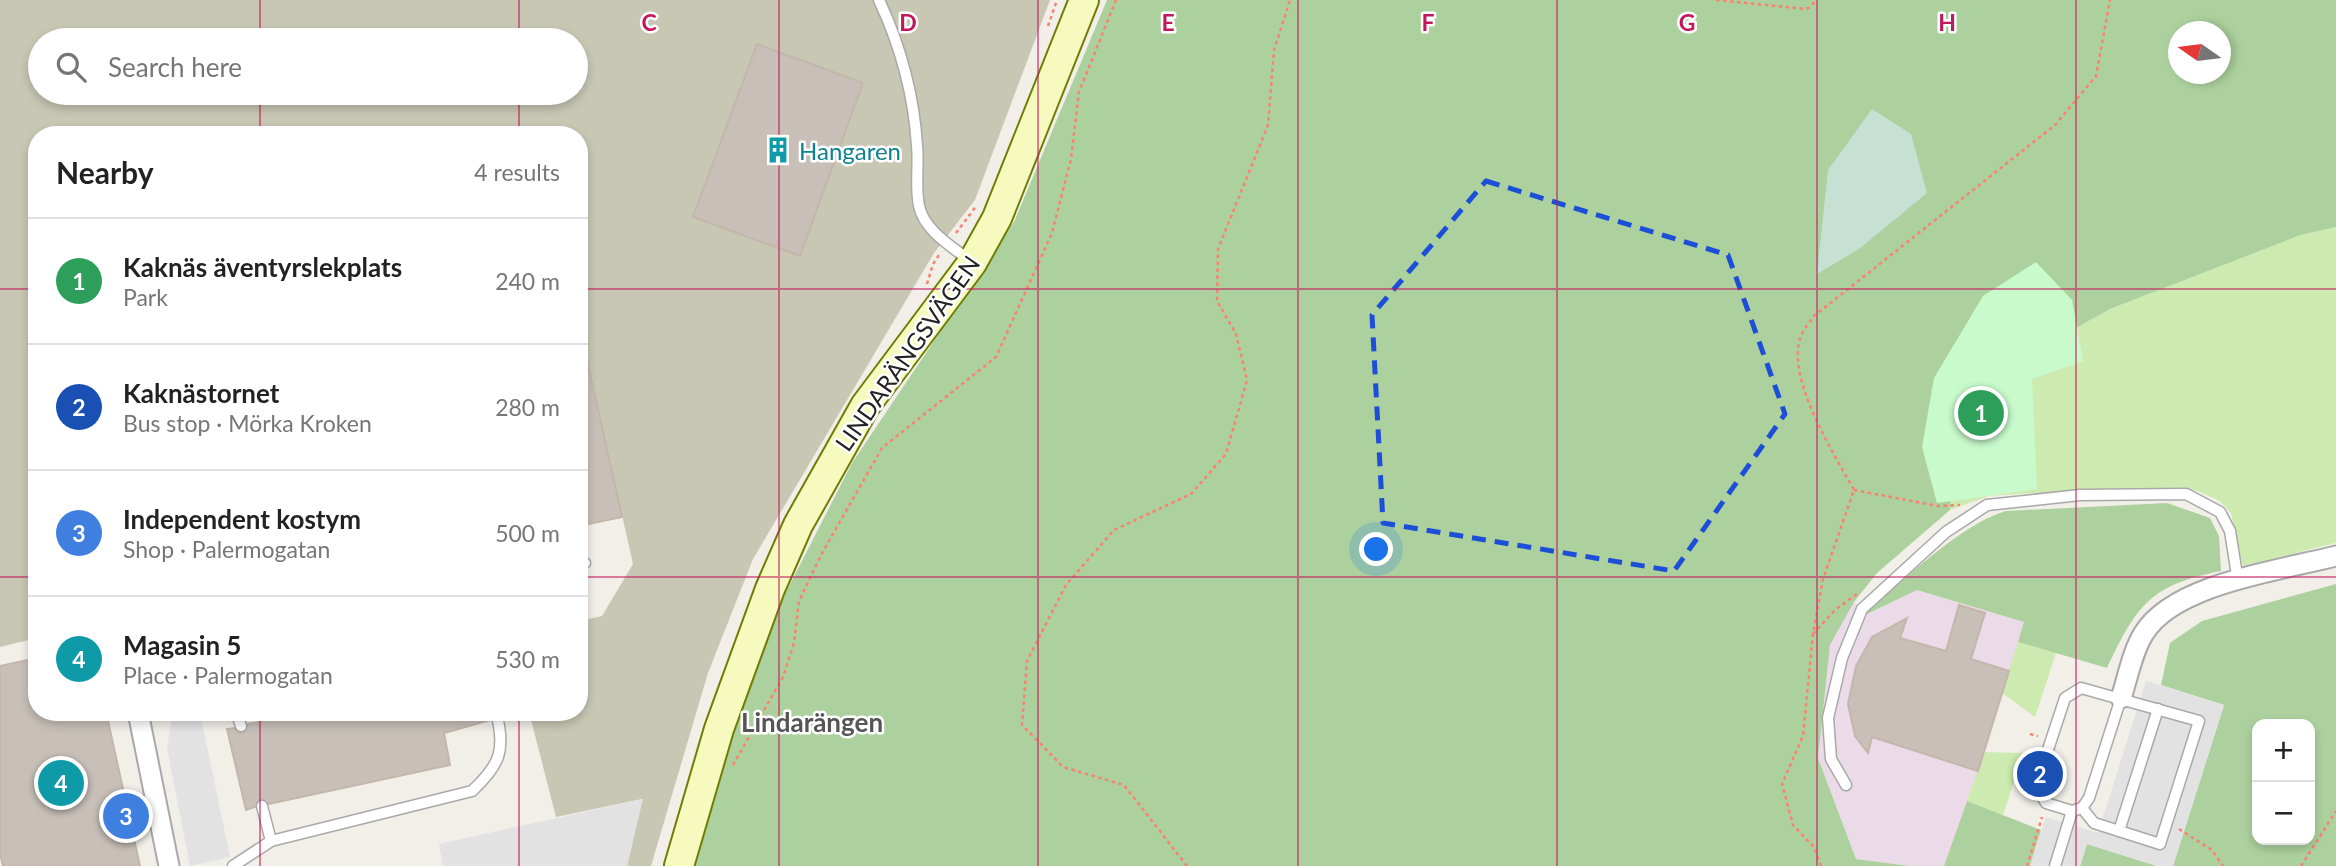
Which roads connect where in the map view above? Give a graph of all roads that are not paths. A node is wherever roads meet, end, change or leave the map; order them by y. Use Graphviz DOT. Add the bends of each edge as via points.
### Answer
graph roads {
  1 [pos="879,0"];
  2 [pos="1084,0"];
  3 [pos="972,263"];
  4 [pos="2336,556"];
  5 [pos="2238,582"];
  6 [pos="2121,698"];
  7 [pos="2158,709"];
  8 [pos="140,721"];
  9 [pos="239,721"];
  10 [pos="498,721"];
  11 [pos="241,726"];
  12 [pos="1846,785"];
  13 [pos="262,806"];
  14 [pos="2077,809"];
  15 [pos="2119,831"];
  16 [pos="271,841"];
  17 [pos="169,866"];
  18 [pos="233,866"];
  19 [pos="679,866"];
  20 [pos="2055,866"];
  1 -- 3 [label="lane" via="893,29 911,97 919,206 930,228"];
  2 -- 3 [label="street, LINDARÄNGSVÄGEN" via="997,219"];
  3 -- 19 [label="street, LINDARÄNGSVÄGEN" via="865,406 798,525 719,729"];
  4 -- 5 [label="street"];
  5 -- 6 [label="street" via="2176,603 2150,625 2138,645"];
  5 -- 12 [label="lane" via="2230,531 2220,512 2186,494 2080,495 1987,505 1946,533 1862,609 1842,658 1829,718 1831,759"];
  6 -- 7 [label="lane"];
  6 -- 14 [label="lane" via="2089,798"];
  6 -- 14 [label="lane" via="2081,688 2065,698 2036,786 2046,803"];
  7 -- 15 [label="lane"];
  7 -- 15 [label="lane" via="2199,721 2167,823 2160,844"];
  8 -- 17 [label="street"];
  9 -- 11 [label="lane"];
  10 -- 16 [label="lane" via="503,738 494,771 472,791"];
  13 -- 16 [label="lane"];
  14 -- 15 [label="lane" via="2094,823"];
  14 -- 20 [label="lane"];
  16 -- 18 [label="lane"];
}
